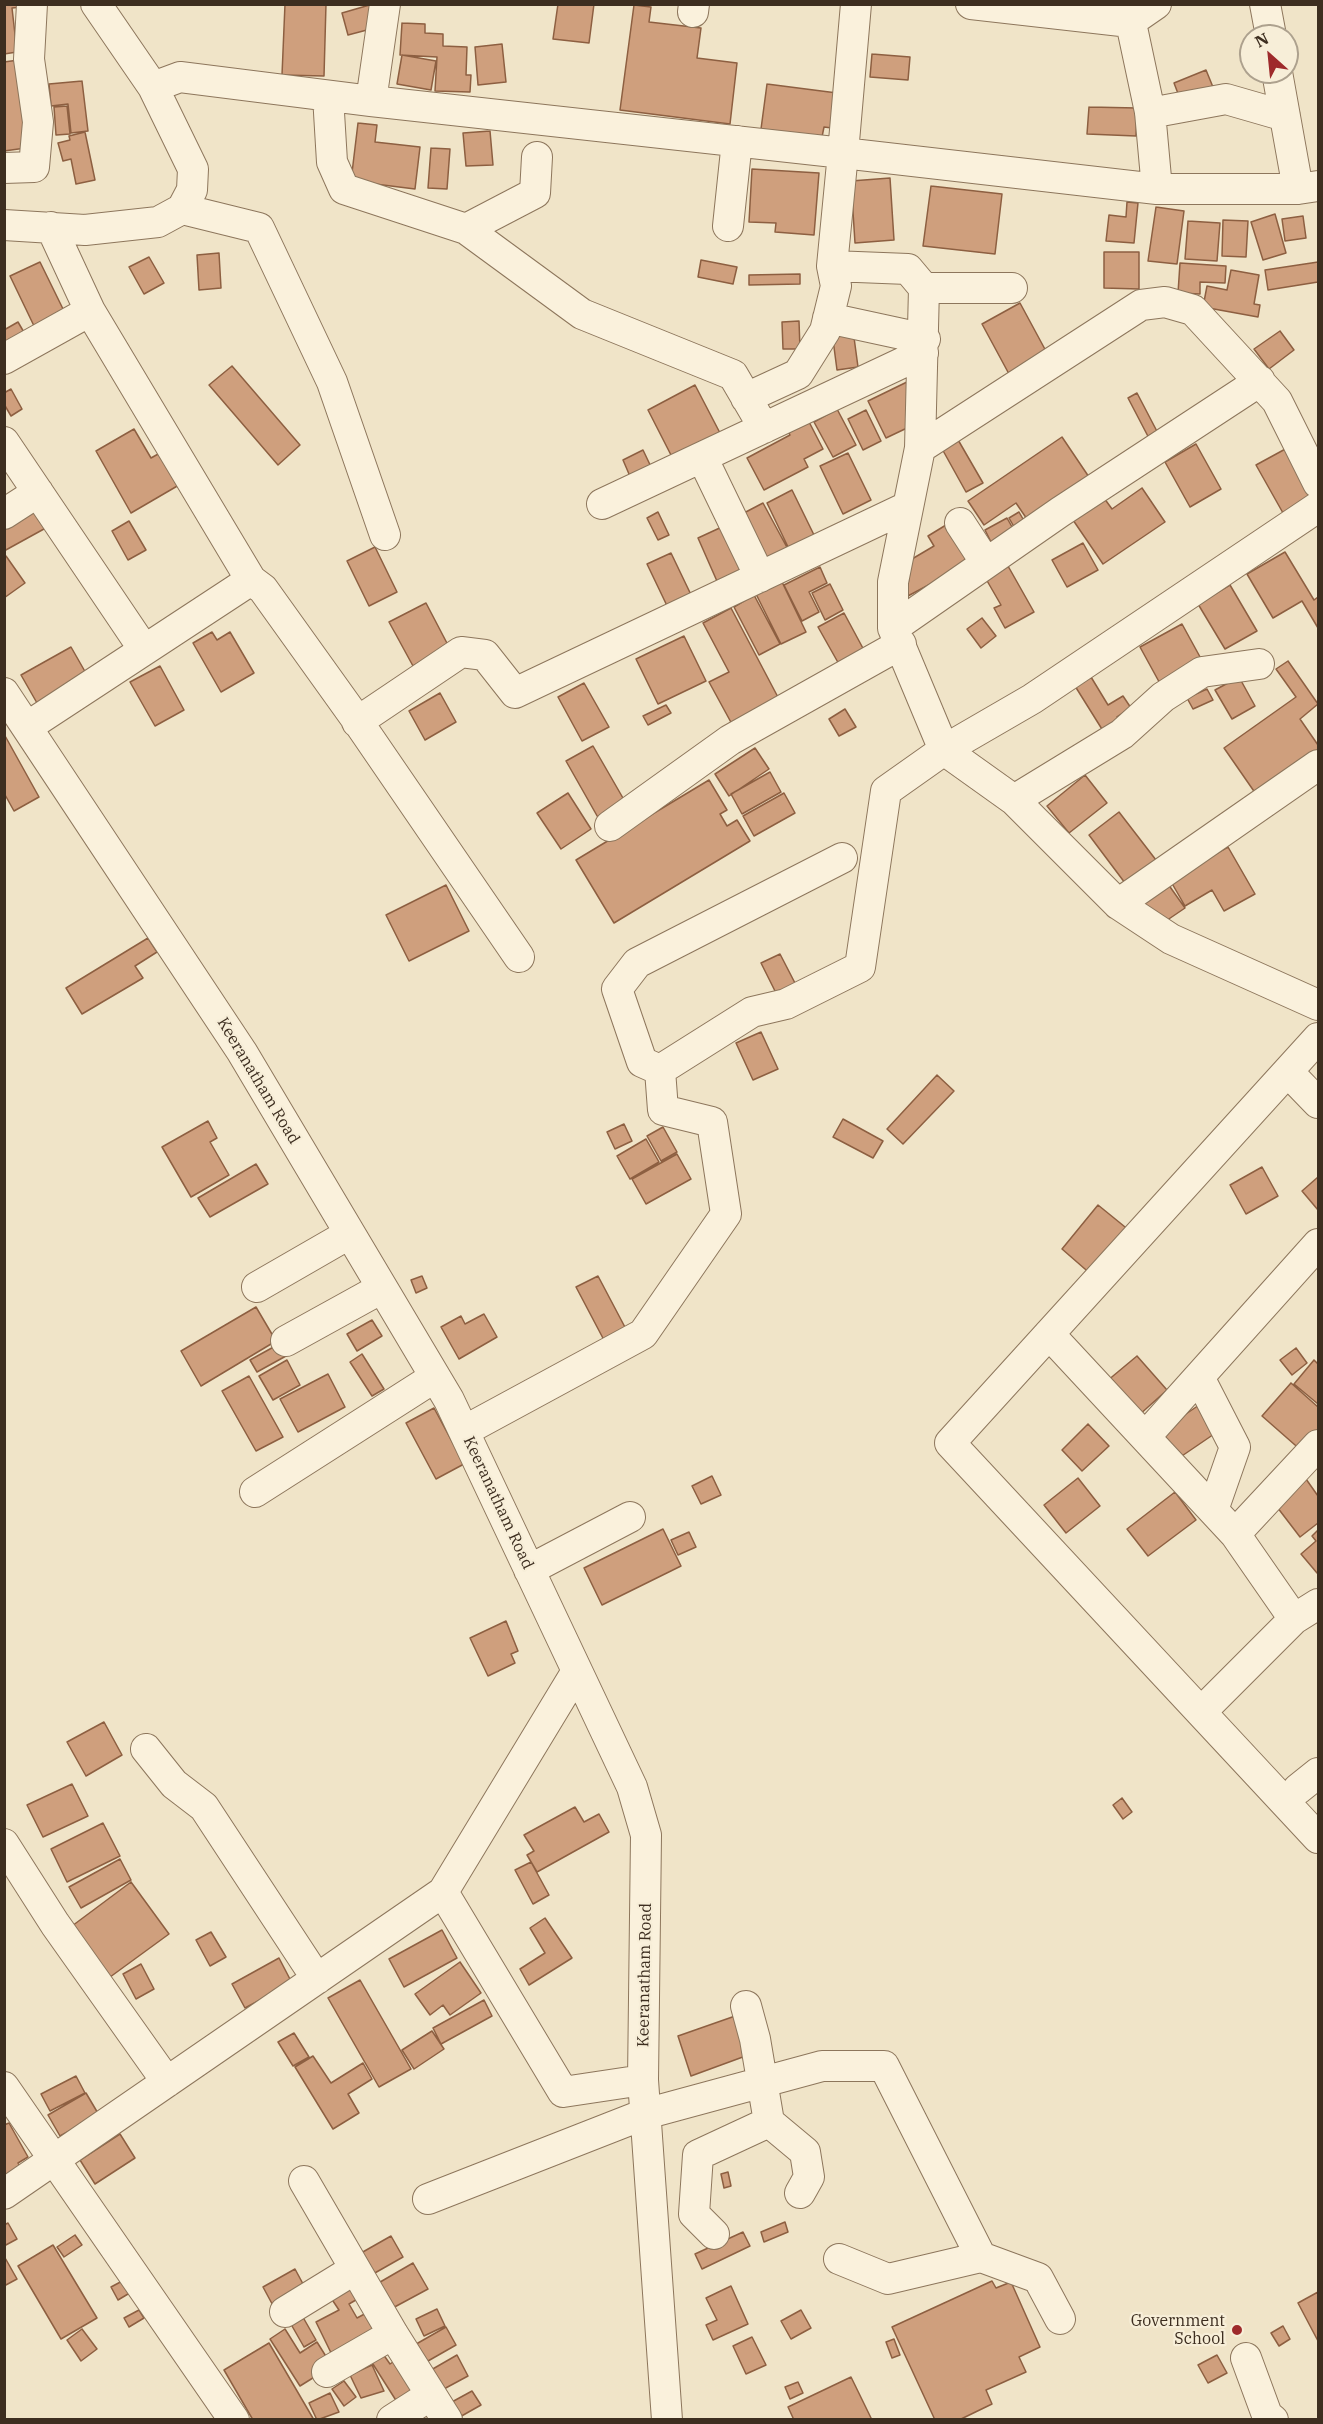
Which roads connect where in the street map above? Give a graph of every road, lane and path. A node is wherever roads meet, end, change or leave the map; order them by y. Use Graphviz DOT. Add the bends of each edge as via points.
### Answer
graph roads {
  1 [pos="32,4"];
  2 [pos="96,4"];
  3 [pos="385,4"];
  4 [pos="856,4"];
  5 [pos="971,4"];
  6 [pos="1156,4"];
  7 [pos="1265,4"];
  8 [pos="1128,13"];
  9 [pos="1269,24"];
  10 [pos="17,57"];
  11 [pos="1279,84"];
  12 [pos="153,87"];
  13 [pos="328,96"];
  14 [pos="371,101"];
  15 [pos="1150,113"];
  16 [pos="1285,116"];
  17 [pos="737,141"];
  18 [pos="843,153"];
  19 [pos="537,158"];
  20 [pos="4,168"];
  21 [pos="1308,188"];
  22 [pos="1157,189"];
  23 [pos="182,209"];
  24 [pos="4,225"];
  25 [pos="728,226"];
  26 [pos="51,227"];
  27 [pos="466,229"];
  28 [pos="832,266"];
  29 [pos="924,288"];
  30 [pos="1012,288"];
  31 [pos="90,311"];
  32 [pos="828,318"];
  33 [pos="924,346"];
  34 [pos="4,359"];
  35 [pos="1260,381"];
  36 [pos="746,398"];
  37 [pos="764,428"];
  38 [pos="4,442"];
  39 [pos="920,448"];
  40 [pos="702,457"];
  41 [pos="1318,483"];
  42 [pos="38,492"];
  43 [pos="602,504"];
  44 [pos="906,507"];
  45 [pos="1318,507"];
  46 [pos="4,514"];
  47 [pos="960,524"];
  48 [pos="385,536"];
  49 [pos="986,563"];
  50 [pos="759,577"];
  51 [pos="251,580"];
  52 [pos="897,636"];
  53 [pos="143,648"];
  54 [pos="1259,664"];
  55 [pos="4,693"];
  56 [pos="357,722"];
  57 [pos="27,727"];
  58 [pos="944,750"];
  59 [pos="1318,765"];
  60 [pos="1014,800"];
  61 [pos="610,826"];
  62 [pos="842,858"];
  63 [pos="1118,904"];
  64 [pos="519,957"];
  65 [pos="1318,1005"];
  66 [pos="1318,1038"];
  67 [pos="660,1070"];
  68 [pos="1288,1072"];
  69 [pos="1318,1104"];
  70 [pos="349,1234"];
  71 [pos="1318,1244"];
  72 [pos="257,1287"];
  73 [pos="382,1288"];
  74 [pos="1049,1334"];
  75 [pos="286,1341"];
  76 [pos="435,1377"];
  77 [pos="1199,1377"];
  78 [pos="464,1431"];
  79 [pos="1145,1437"];
  80 [pos="1318,1445"];
  81 [pos="255,1492"];
  82 [pos="1213,1510"];
  83 [pos="630,1517"];
  84 [pos="1235,1534"];
  85 [pos="529,1570"];
  86 [pos="1306,1611"];
  87 [pos="577,1671"];
  88 [pos="1201,1712"];
  89 [pos="146,1749"];
  90 [pos="1318,1838"];
  91 [pos="4,1844"];
  92 [pos="443,1892"];
  93 [pos="317,1979"];
  94 [pos="746,2006"];
  95 [pos="643,2080"];
  96 [pos="167,2082"];
  97 [pos="763,2082"];
  98 [pos="4,2087"];
  99 [pos="645,2114"];
  100 [pos="770,2122"];
  101 [pos="54,2159"];
  102 [pos="304,2181"];
  103 [pos="800,2193"];
  104 [pos="4,2194"];
  105 [pos="428,2199"];
  106 [pos="714,2234"];
  107 [pos="981,2257"];
  108 [pos="839,2259"];
  109 [pos="354,2269"];
  110 [pos="285,2312"];
  111 [pos="1060,2319"];
  112 [pos="393,2334"];
  113 [pos="1246,2358"];
  114 [pos="327,2372"];
  115 [pos="439,2407"];
  116 [pos="234,2420"];
  117 [pos="392,2420"];
  118 [pos="667,2420"];
  119 [pos="1273,2420"];
  1 -- 10 [label="street"];
  2 -- 12 [label="street"];
  3 -- 14 [label="street"];
  4 -- 18 [label="street"];
  5 -- 8 [label="street"];
  6 -- 8 [label="street"];
  7 -- 9 [label="street"];
  8 -- 15 [label="street"];
  10 -- 20 [label="street" via="38,122 34,167"];
  11 -- 16 [label="street"];
  12 -- 13 [label="street" via="180,77"];
  12 -- 23 [label="street" via="193,169 192,190"];
  13 -- 14 [label="street"];
  13 -- 27 [label="street" via="332,162 344,189"];
  14 -- 17 [label="street"];
  15 -- 16 [label="street" via="1226,99"];
  15 -- 22 [label="street"];
  16 -- 21 [label="street"];
  17 -- 18 [label="street"];
  17 -- 25 [label="street"];
  18 -- 22 [label="street"];
  18 -- 28 [label="street"];
  19 -- 27 [label="street" via="535,193"];
  21 -- 22 [label="street"];
  23 -- 26 [label="street" via="158,222 133,226 85,230"];
  23 -- 48 [label="street" via="259,228 332,382"];
  24 -- 26 [label="street"];
  26 -- 31 [label="street"];
  27 -- 36 [label="street" via="582,314 733,375"];
  28 -- 29 [label="street" via="908,269"];
  28 -- 32 [label="street" via="836,286"];
  29 -- 30 [label="street"];
  29 -- 33 [label="street"];
  31 -- 34 [label="street"];
  31 -- 51 [label="street"];
  32 -- 33 [label="street"];
  32 -- 36 [label="street" via="825,331 798,374"];
  33 -- 37 [label="street"];
  33 -- 39 [label="street"];
  35 -- 39 [label="street" via="1193,310 1165,302 1141,305"];
  35 -- 41 [label="street" via="1277,401"];
  35 -- 49 [label="street"];
  36 -- 37 [label="street"];
  37 -- 40 [label="street"];
  38 -- 42 [label="street"];
  39 -- 44 [label="street"];
  40 -- 43 [label="street"];
  40 -- 50 [label="street"];
  42 -- 46 [label="street"];
  42 -- 53 [label="street"];
  44 -- 50 [label="street"];
  44 -- 52 [label="street" via="893,582"];
  45 -- 58 [label="street" via="1032,699"];
  47 -- 49 [label="street"];
  49 -- 52 [label="street"];
  50 -- 56 [label="street" via="515,693 485,655 461,652"];
  51 -- 53 [label="street"];
  51 -- 56 [label="street" via="263,589"];
  52 -- 58 [label="street"];
  52 -- 61 [label="street" via="730,740"];
  53 -- 57 [label="street"];
  54 -- 60 [label="street" via="1202,672 1163,697 1122,734"];
  55 -- 57 [label="street, Keeranatham Road"];
  56 -- 64 [label="street"];
  57 -- 70 [label="street, Keeranatham Road" via="242,1052"];
  58 -- 60 [label="street"];
  58 -- 67 [label="street" via="886,791 860,967 786,1005 752,1012"];
  59 -- 63 [label="street"];
  60 -- 63 [label="street"];
  62 -- 67 [label="street" via="637,963 617,989 642,1062"];
  63 -- 65 [label="street" via="1171,939"];
  66 -- 68 [label="street"];
  67 -- 78 [label="street" via="663,1110 712,1122 726,1214 643,1334"];
  68 -- 69 [label="street"];
  68 -- 74 [label="street"];
  70 -- 72 [label="street"];
  70 -- 73 [label="street, Keeranatham Road"];
  71 -- 77 [label="street"];
  73 -- 75 [label="street"];
  73 -- 76 [label="street, Keeranatham Road"];
  74 -- 79 [label="street"];
  74 -- 88 [label="street" via="950,1443"];
  76 -- 78 [label="street, Keeranatham Road"];
  76 -- 81 [label="street"];
  77 -- 79 [label="street"];
  77 -- 82 [label="street" via="1235,1446"];
  78 -- 85 [label="street, Keeranatham Road"];
  79 -- 82 [label="street"];
  80 -- 84 [label="street"];
  82 -- 84 [label="street"];
  83 -- 85 [label="street"];
  84 -- 86 [label="street"];
  85 -- 87 [label="street, Keeranatham Road"];
  86 -- 88 [label="street"];
  87 -- 92 [label="street"];
  87 -- 95 [label="street, Keeranatham Road" via="632,1787 646,1835"];
  88 -- 90 [label="street"];
  89 -- 93 [label="street" via="174,1784 204,1807"];
  91 -- 96 [label="street" via="55,1924"];
  92 -- 93 [label="street"];
  92 -- 95 [label="street" via="564,2092"];
  93 -- 96 [label="street"];
  94 -- 97 [label="street"];
  95 -- 99 [label="street, Keeranatham Road"];
  96 -- 101 [label="street"];
  97 -- 99 [label="street"];
  97 -- 100 [label="street"];
  97 -- 107 [label="street" via="822,2066 884,2066"];
  98 -- 101 [label="street"];
  99 -- 105 [label="street"];
  99 -- 118 [label="street, Keeranatham Road"];
  100 -- 103 [label="street" via="805,2152 809,2177"];
  100 -- 106 [label="street" via="698,2155 694,2214"];
  101 -- 104 [label="street"];
  101 -- 116 [label="street"];
  102 -- 109 [label="street"];
  107 -- 108 [label="street" via="888,2279"];
  107 -- 111 [label="street" via="1038,2278"];
  109 -- 110 [label="street"];
  109 -- 112 [label="street"];
  112 -- 114 [label="street"];
  112 -- 115 [label="street"];
  113 -- 119 [label="street" via="1267,2415"];
  115 -- 117 [label="street"];
}
